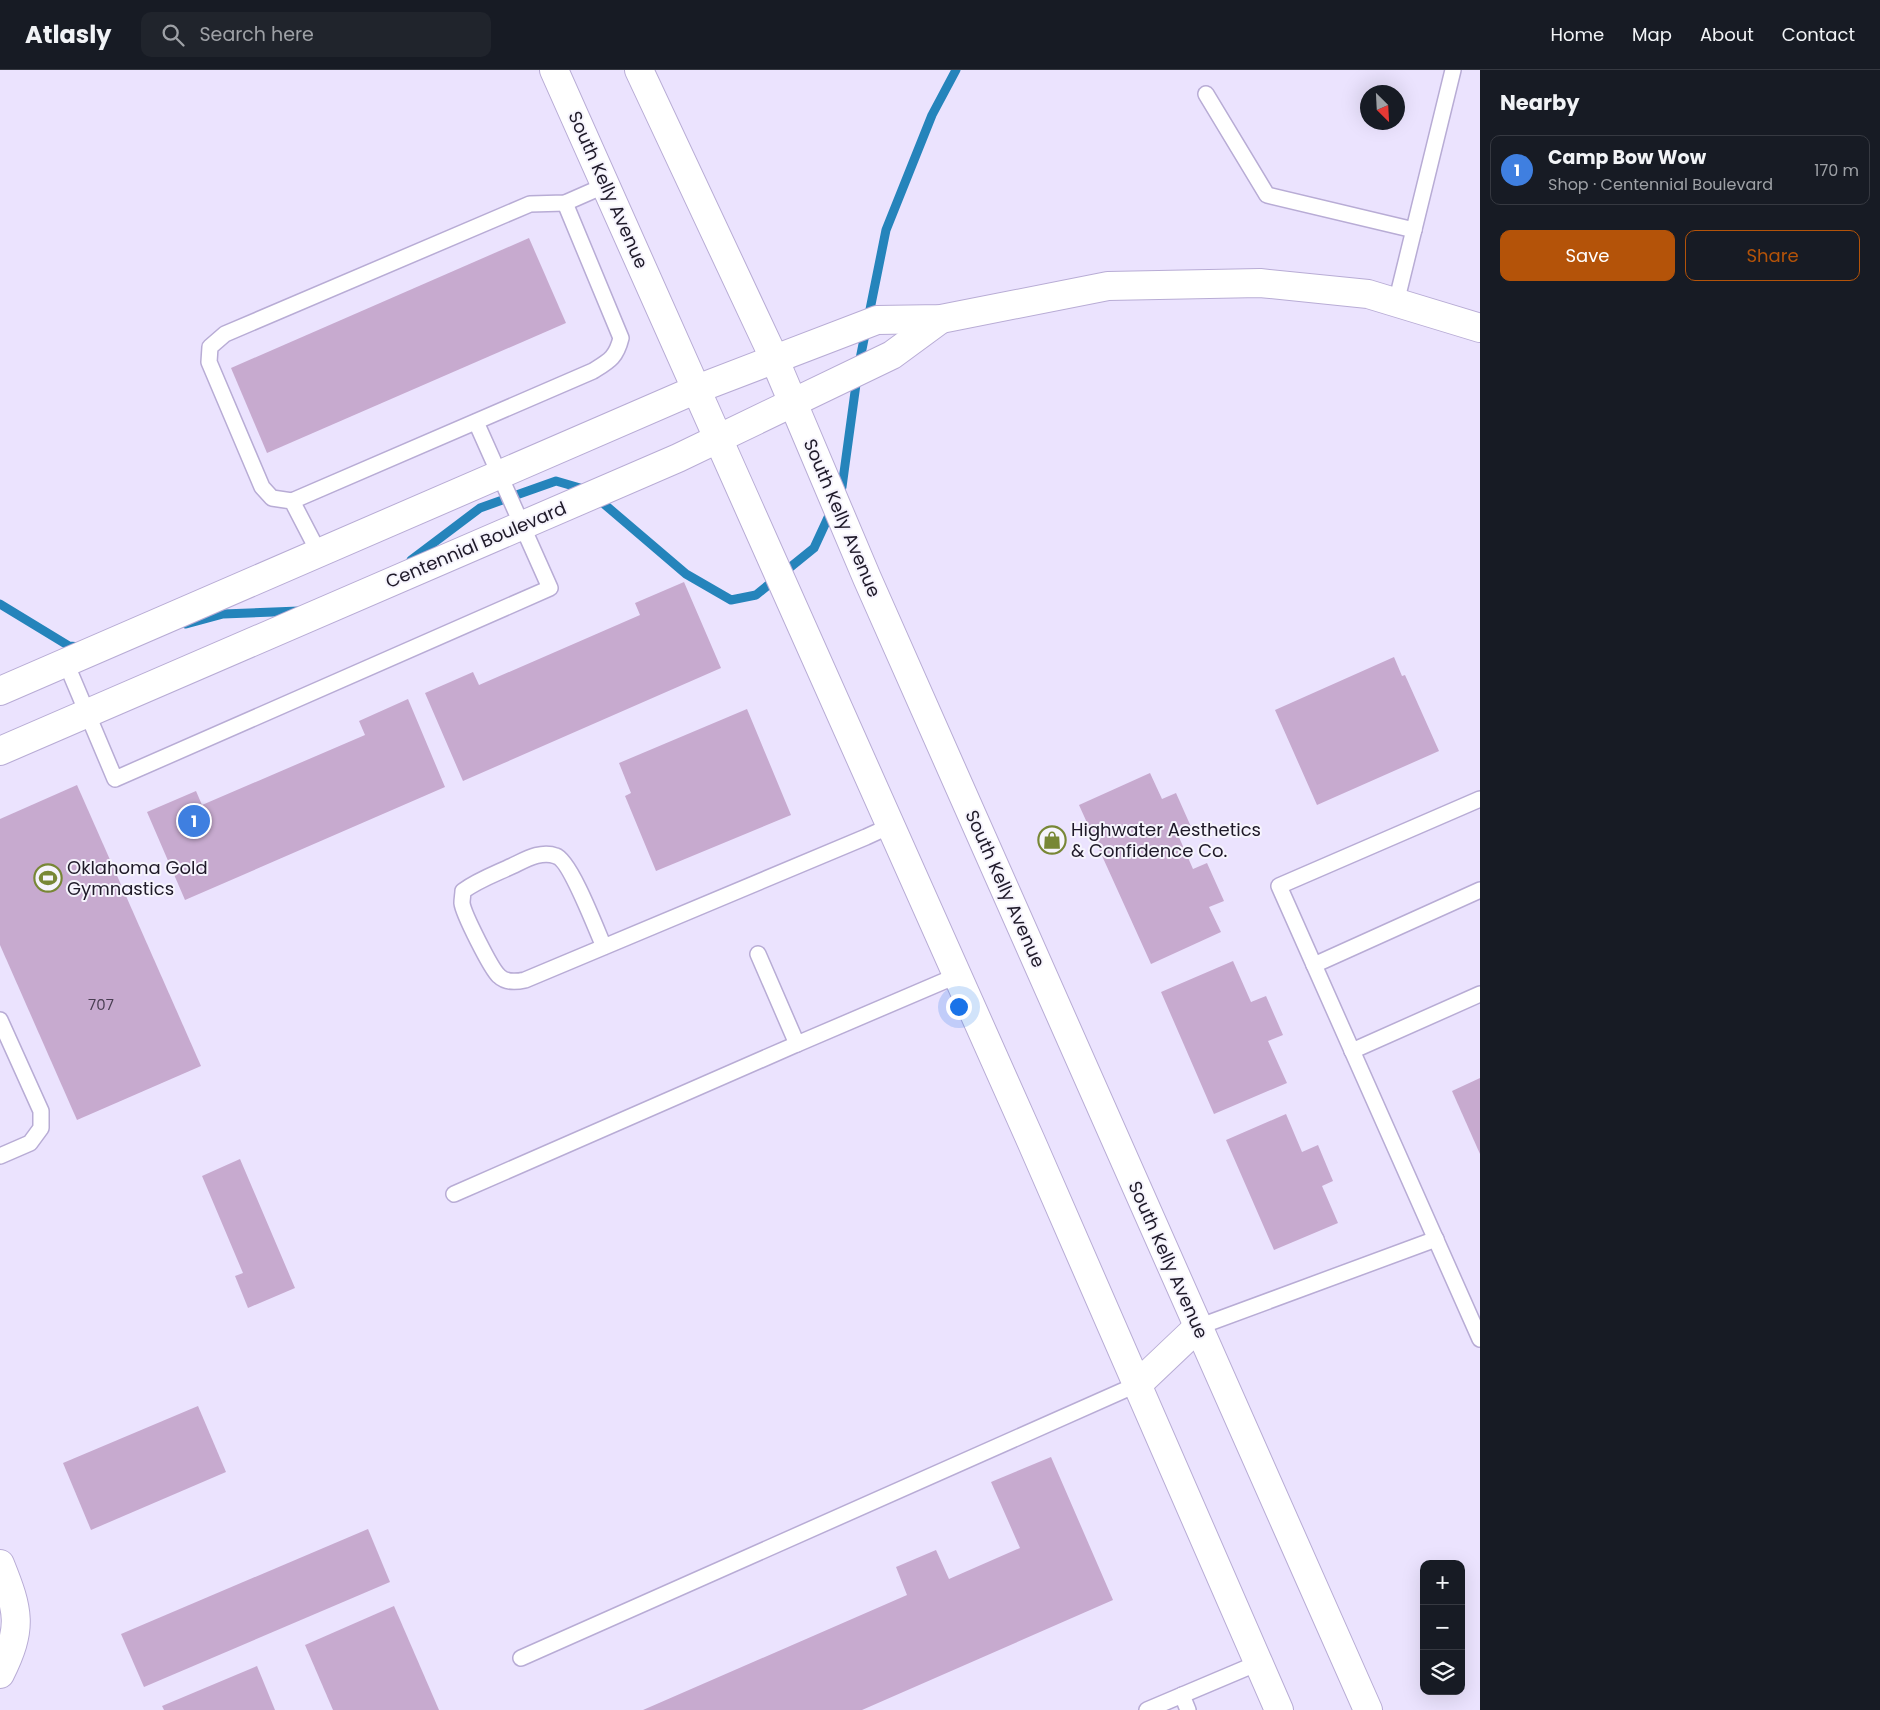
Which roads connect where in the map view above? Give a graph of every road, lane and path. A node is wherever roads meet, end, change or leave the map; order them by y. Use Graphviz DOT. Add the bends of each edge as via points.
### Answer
graph roads {
  1 [pos="554,70"];
  2 [pos="639,70"];
  3 [pos="1453,70"];
  4 [pos="1206,94"];
  5 [pos="606,185"];
  6 [pos="565,203"];
  7 [pos="1414,230"];
  8 [pos="1396,302"];
  9 [pos="941,319"];
  10 [pos="1480,328"];
  11 [pos="774,358"];
  12 [pos="697,389"];
  13 [pos="793,403"];
  14 [pos="476,422"];
  15 [pos="719,438"];
  16 [pos="499,474"];
  17 [pos="292,502"];
  18 [pos="522,526"];
  19 [pos="319,553"];
  20 [pos="66,663"];
  21 [pos="0,691"];
  22 [pos="87,713"];
  23 [pos="0,751"];
  24 [pos="1480,799"];
  25 [pos="890,826"];
  26 [pos="1480,890"];
  27 [pos="604,947"];
  28 [pos="758,954"];
  29 [pos="1314,965"];
  30 [pos="956,976"];
  31 [pos="1480,994"];
  32 [pos="0,1020"];
  33 [pos="797,1044"];
  34 [pos="1352,1051"];
  35 [pos="0,1156"];
  36 [pos="454,1194"];
  37 [pos="1436,1239"];
  38 [pos="1198,1327"];
  39 [pos="1480,1339"];
  40 [pos="1138,1384"];
  41 [pos="0,1564"];
  42 [pos="521,1658"];
  43 [pos="6,1663"];
  44 [pos="1258,1663"];
  45 [pos="1182,1695"];
  46 [pos="1147,1710"];
  47 [pos="1188,1710"];
  48 [pos="1279,1710"];
  49 [pos="1368,1710"];
  1 -- 5 [label="main road, South Kelly Avenue"];
  2 -- 11 [label="main road, South Kelly Avenue"];
  3 -- 7 [label="lane"];
  4 -- 7 [label="lane" via="1267,194"];
  5 -- 6 [label="lane"];
  5 -- 12 [label="main road, South Kelly Avenue"];
  6 -- 14 [label="lane" via="621,338 618,352 609,362 593,371"];
  6 -- 17 [label="lane" via="530,204 226,334 210,347 209,362 262,487 272,498"];
  7 -- 8 [label="lane"];
  8 -- 9 [label="main road, Centennial Boulevard" via="1368,294 1260,283 1108,286"];
  8 -- 10 [label="main road, Centennial Boulevard"];
  9 -- 11 [label="main road, Centennial Boulevard" via="877,320"];
  9 -- 13 [label="main road, Centennial Boulevard" via="892,354"];
  11 -- 12 [label="main road, Centennial Boulevard"];
  11 -- 13 [label="main road, South Kelly Avenue"];
  12 -- 15 [label="main road, South Kelly Avenue"];
  12 -- 16 [label="main road, Centennial Boulevard"];
  13 -- 15 [label="main road, Centennial Boulevard"];
  13 -- 38 [label="main road, South Kelly Avenue"];
  14 -- 16 [label="lane"];
  14 -- 17 [label="lane"];
  15 -- 18 [label="main road, Centennial Boulevard"];
  15 -- 25 [label="main road, South Kelly Avenue"];
  16 -- 18 [label="lane"];
  16 -- 19 [label="main road, Centennial Boulevard"];
  17 -- 19 [label="lane"];
  18 -- 22 [label="main road, Centennial Boulevard"];
  18 -- 22 [label="lane" via="550,588 115,779"];
  19 -- 20 [label="main road, Centennial Boulevard"];
  20 -- 21 [label="main road, Centennial Boulevard"];
  20 -- 22 [label="lane"];
  22 -- 23 [label="main road, Centennial Boulevard"];
  24 -- 29 [label="lane" via="1279,886"];
  25 -- 27 [label="lane"];
  25 -- 30 [label="main road, South Kelly Avenue"];
  26 -- 29 [label="lane"];
  27 -- 27 [label="lane" via="525,980 512,982 499,977 466,914 462,903 463,891 535,856 558,856 569,869"];
  28 -- 33 [label="lane"];
  29 -- 34 [label="lane"];
  30 -- 33 [label="lane"];
  30 -- 40 [label="main road, South Kelly Avenue"];
  31 -- 34 [label="lane"];
  32 -- 35 [label="lane" via="41,1111 41,1128 30,1143"];
  33 -- 36 [label="lane"];
  34 -- 37 [label="lane"];
  37 -- 38 [label="lane"];
  37 -- 39 [label="lane"];
  38 -- 40 [label="main road"];
  38 -- 49 [label="main road, South Kelly Avenue"];
  40 -- 42 [label="lane"];
  40 -- 44 [label="main road, South Kelly Avenue"];
  41 -- 43 [label="main road" via="12,1594 17,1623"];
  44 -- 45 [label="lane"];
  44 -- 48 [label="main road, South Kelly Avenue"];
  45 -- 46 [label="lane"];
  45 -- 47 [label="lane"];
}
